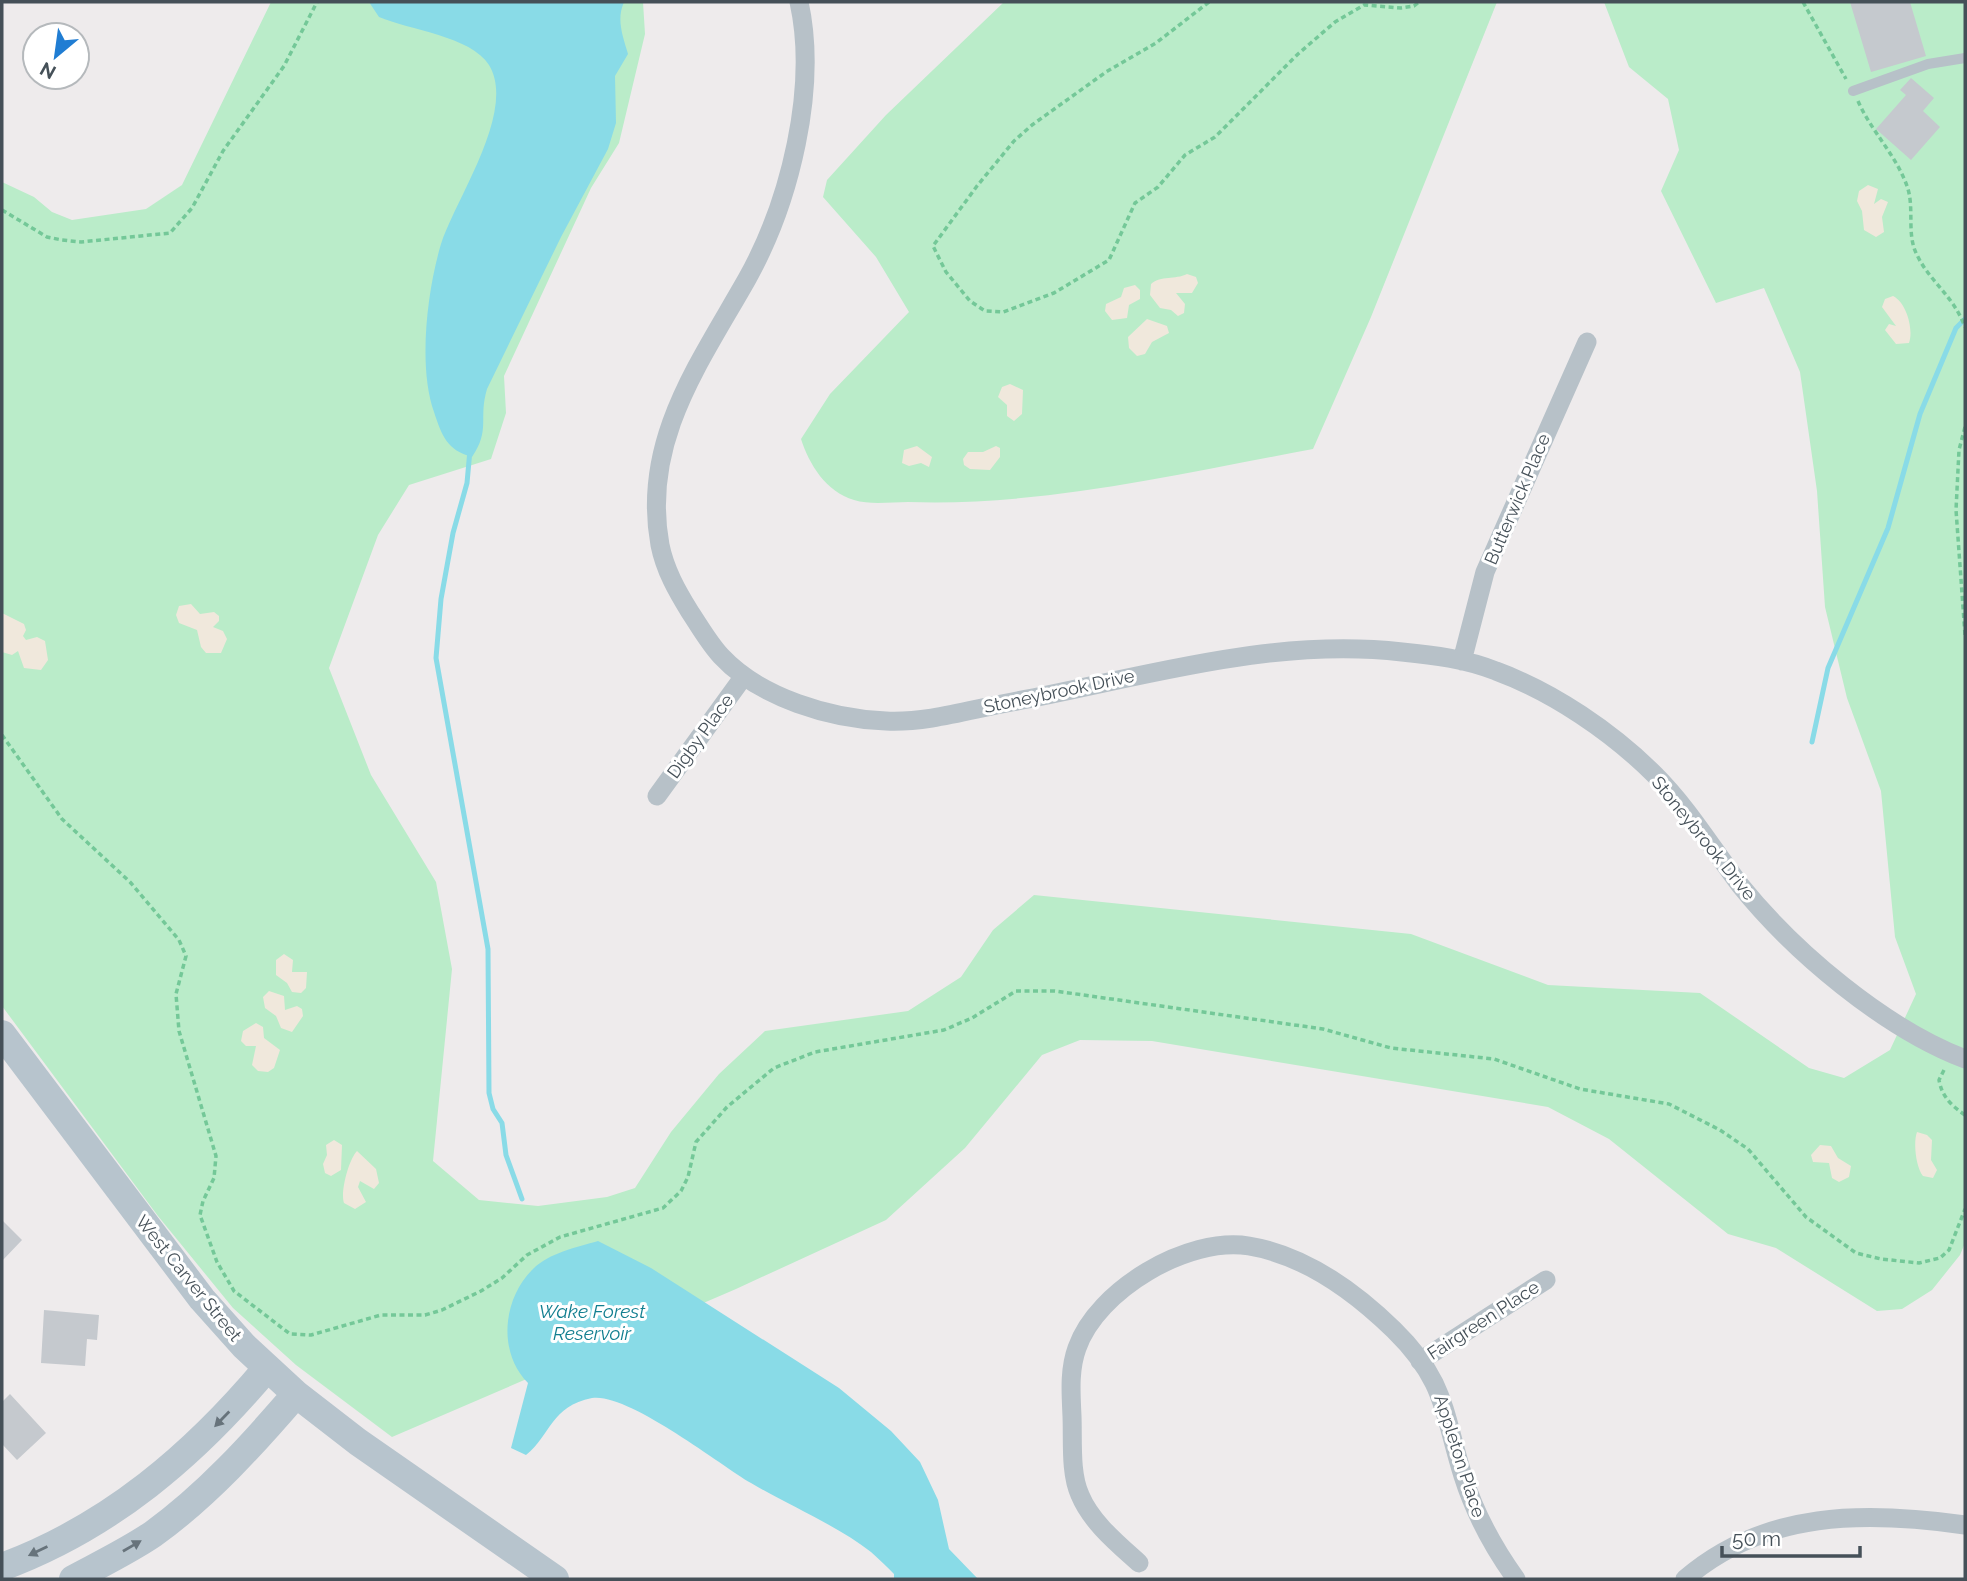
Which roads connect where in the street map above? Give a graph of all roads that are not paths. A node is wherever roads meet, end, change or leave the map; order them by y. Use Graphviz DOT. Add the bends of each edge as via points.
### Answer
graph roads {
  1 [pos="799,2"];
  2 [pos="1965,58"];
  3 [pos="1853,91"];
  4 [pos="1587,342"];
  5 [pos="1462,661"];
  6 [pos="744,676"];
  7 [pos="657,796"];
  8 [pos="2,1034"];
  9 [pos="1961,1058"];
  10 [pos="1546,1280"];
  11 [pos="1420,1361"];
  12 [pos="267,1368"];
  13 [pos="296,1394"];
  14 [pos="1965,1525"];
  15 [pos="1139,1563"];
  16 [pos="2,1567"];
  17 [pos="73,1579"];
  18 [pos="555,1579"];
  19 [pos="1516,1579"];
  20 [pos="1685,1579"];
  1 -- 6 [label="street, Stoneybrook Drive" via="808,58 806,93 778,203 747,278 681,393 659,464 657,521 666,568 705,636"];
  2 -- 3 [label="lane" via="1928,64"];
  4 -- 5 [label="street, Butterwick Place" via="1485,572"];
  5 -- 6 [label="street, Stoneybrook Drive" via="1398,651 1335,648 1277,652 893,722 819,709"];
  5 -- 9 [label="street, Stoneybrook Drive" via="1528,686 1638,759 1786,934 1882,1016"];
  6 -- 7 [label="street, Digby Place"];
  8 -- 12 [label="street, West Carver Street" via="202,1299"];
  10 -- 11 [label="street, Fairgreen Place"];
  11 -- 15 [label="street, Appleton Place" via="1395,1331 1344,1288 1294,1260 1258,1248 1230,1245 1189,1253 1119,1291 1085,1331 1072,1364 1075,1470 1079,1494 1088,1509"];
  11 -- 19 [label="street, Appleton Place" via="1440,1392 1463,1477 1484,1528"];
  12 -- 13 [label="street, West Carver Street"];
  12 -- 16 [label="street, one-way" via="218,1423 155,1482 103,1518"];
  17 -- 13 [label="street, one-way" via="172,1519 225,1472"];
  13 -- 18 [label="street, West Carver Street"];
  14 -- 20 [label="street" via="1889,1516 1821,1518 1740,1541"];
}
